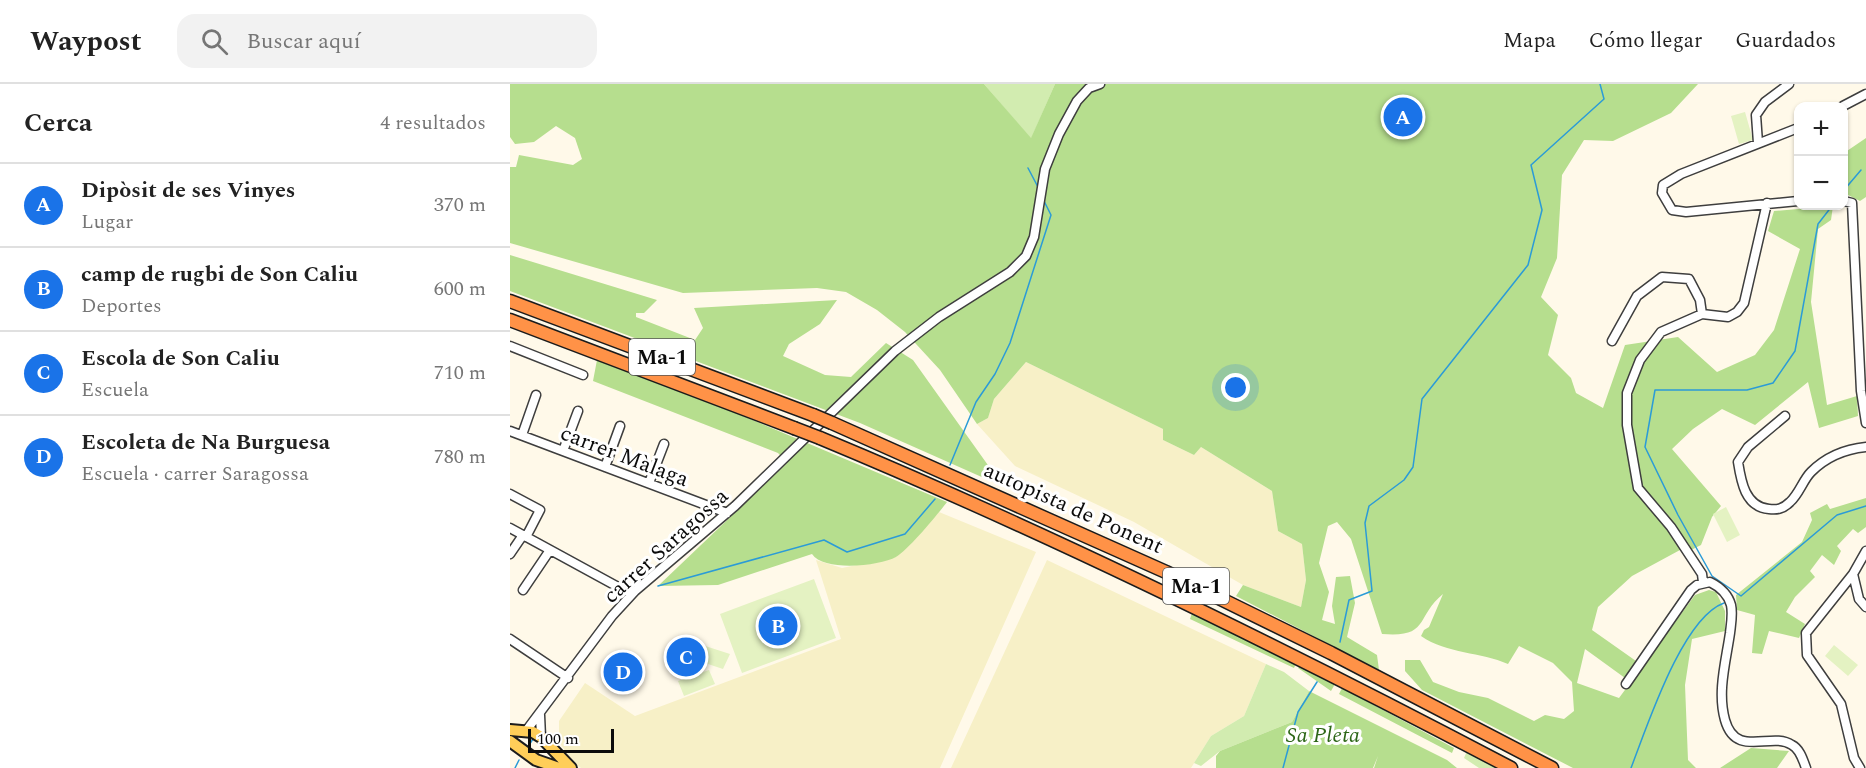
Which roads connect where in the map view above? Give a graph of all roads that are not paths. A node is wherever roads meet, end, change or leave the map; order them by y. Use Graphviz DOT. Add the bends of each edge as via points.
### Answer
graph roads {
  1 [pos="1100,84"];
  2 [pos="1789,84"];
  3 [pos="1866,94"];
  4 [pos="1848,103"];
  5 [pos="1794,130"];
  6 [pos="1758,144"];
  7 [pos="1794,201"];
  8 [pos="1848,202"];
  9 [pos="1767,203"];
  10 [pos="510,301"];
  11 [pos="1702,314"];
  12 [pos="510,320"];
  13 [pos="510,325"];
  14 [pos="1612,341"];
  15 [pos="510,346"];
  16 [pos="616,359"];
  17 [pos="583,375"];
  18 [pos="536,395"];
  19 [pos="578,411"];
  20 [pos="1785,416"];
  21 [pos="830,418"];
  22 [pos="1866,423"];
  23 [pos="620,426"];
  24 [pos="510,431"];
  25 [pos="522,435"];
  26 [pos="664,444"];
  27 [pos="1866,447"];
  28 [pos="563,451"];
  29 [pos="605,467"];
  30 [pos="649,483"];
  31 [pos="510,494"];
  32 [pos="727,513"];
  33 [pos="510,528"];
  34 [pos="525,536"];
  35 [pos="549,550"];
  36 [pos="1866,551"];
  37 [pos="510,554"];
  38 [pos="1853,574"];
  39 [pos="1703,582"];
  40 [pos="523,590"];
  41 [pos="631,594"];
  42 [pos="1866,607"];
  43 [pos="510,639"];
  44 [pos="568,678"];
  45 [pos="1626,684"];
  46 [pos="540,715"];
  47 [pos="510,730"];
  48 [pos="525,731"];
  49 [pos="542,737"];
  50 [pos="514,743"];
  51 [pos="551,744"];
  52 [pos="540,762"];
  53 [pos="559,768"];
  54 [pos="571,768"];
  55 [pos="1511,768"];
  56 [pos="1552,768"];
  57 [pos="1806,768"];
  58 [pos="1860,768"];
  1 -- 21 [label="street, carrer Saragossa" via="1089,88 1077,101 1059,134 1045,169 1034,237 1026,256 1010,272 939,317 895,351"];
  2 -- 6 [label="street" via="1755,115"];
  3 -- 4 [label="street"];
  5 -- 6 [label="street"];
  6 -- 9 [label="street" via="1681,174 1663,185 1662,193 1672,210 1686,212"];
  7 -- 9 [label="street"];
  8 -- 22 [label="street" via="1852,203"];
  9 -- 11 [label="street" via="1744,303 1728,317"];
  10 -- 21 [label="highway, Ma-1, bridge" via="813,415"];
  11 -- 14 [label="street" via="1689,279 1662,277 1637,296"];
  11 -- 39 [label="street" via="1661,332 1649,345 1627,393 1627,425 1638,488 1671,527 1702,574"];
  12 -- 16 [label="highway, Ma-1"];
  13 -- 16 [label="highway"];
  15 -- 17 [label="street"];
  16 -- 55 [label="highway, autopista de Ponent / Ma-1, bridge" via="820,438 1009,520 1167,593"];
  18 -- 25 [label="street"];
  19 -- 28 [label="street"];
  20 -- 27 [label="street" via="1748,447 1738,462 1741,482 1757,506 1779,509 1793,499 1810,472 1840,452"];
  21 -- 32 [label="street, carrer Saragossa"];
  21 -- 56 [label="highway, autopista de Ponent / Ma-1" via="1186,581"];
  23 -- 29 [label="street"];
  24 -- 25 [label="street, carrer Màlaga"];
  25 -- 28 [label="street, carrer Màlaga"];
  26 -- 30 [label="street"];
  28 -- 29 [label="street, carrer Màlaga"];
  29 -- 30 [label="street, carrer Màlaga"];
  30 -- 32 [label="street, carrer Màlaga"];
  31 -- 34 [label="street" via="540,510"];
  32 -- 41 [label="street, carrer Saragossa"];
  33 -- 34 [label="street"];
  34 -- 35 [label="street"];
  34 -- 37 [label="street"];
  35 -- 40 [label="street"];
  35 -- 41 [label="street"];
  36 -- 38 [label="street"];
  38 -- 42 [label="street" via="1859,599"];
  38 -- 58 [label="street" via="1806,633 1807,655 1841,704"];
  39 -- 45 [label="street" via="1691,590"];
  39 -- 57 [label="street" via="1717,585 1731,606 1721,701 1726,723 1737,738 1752,743 1780,741 1792,745"];
  41 -- 44 [label="street, carrer Saragossa"];
  43 -- 44 [label="street"];
  44 -- 46 [label="street, carrer Saragossa"];
  46 -- 48 [label="street, carrer Saragossa"];
  46 -- 49 [label="street"];
  47 -- 48 [label="main road"];
  48 -- 49 [label="main road"];
  48 -- 50 [label="main road"];
  49 -- 51 [label="main road"];
  50 -- 52 [label="main road"];
  51 -- 52 [label="main road" via="551,757"];
  51 -- 54 [label="main road"];
  52 -- 53 [label="main road"];
}
